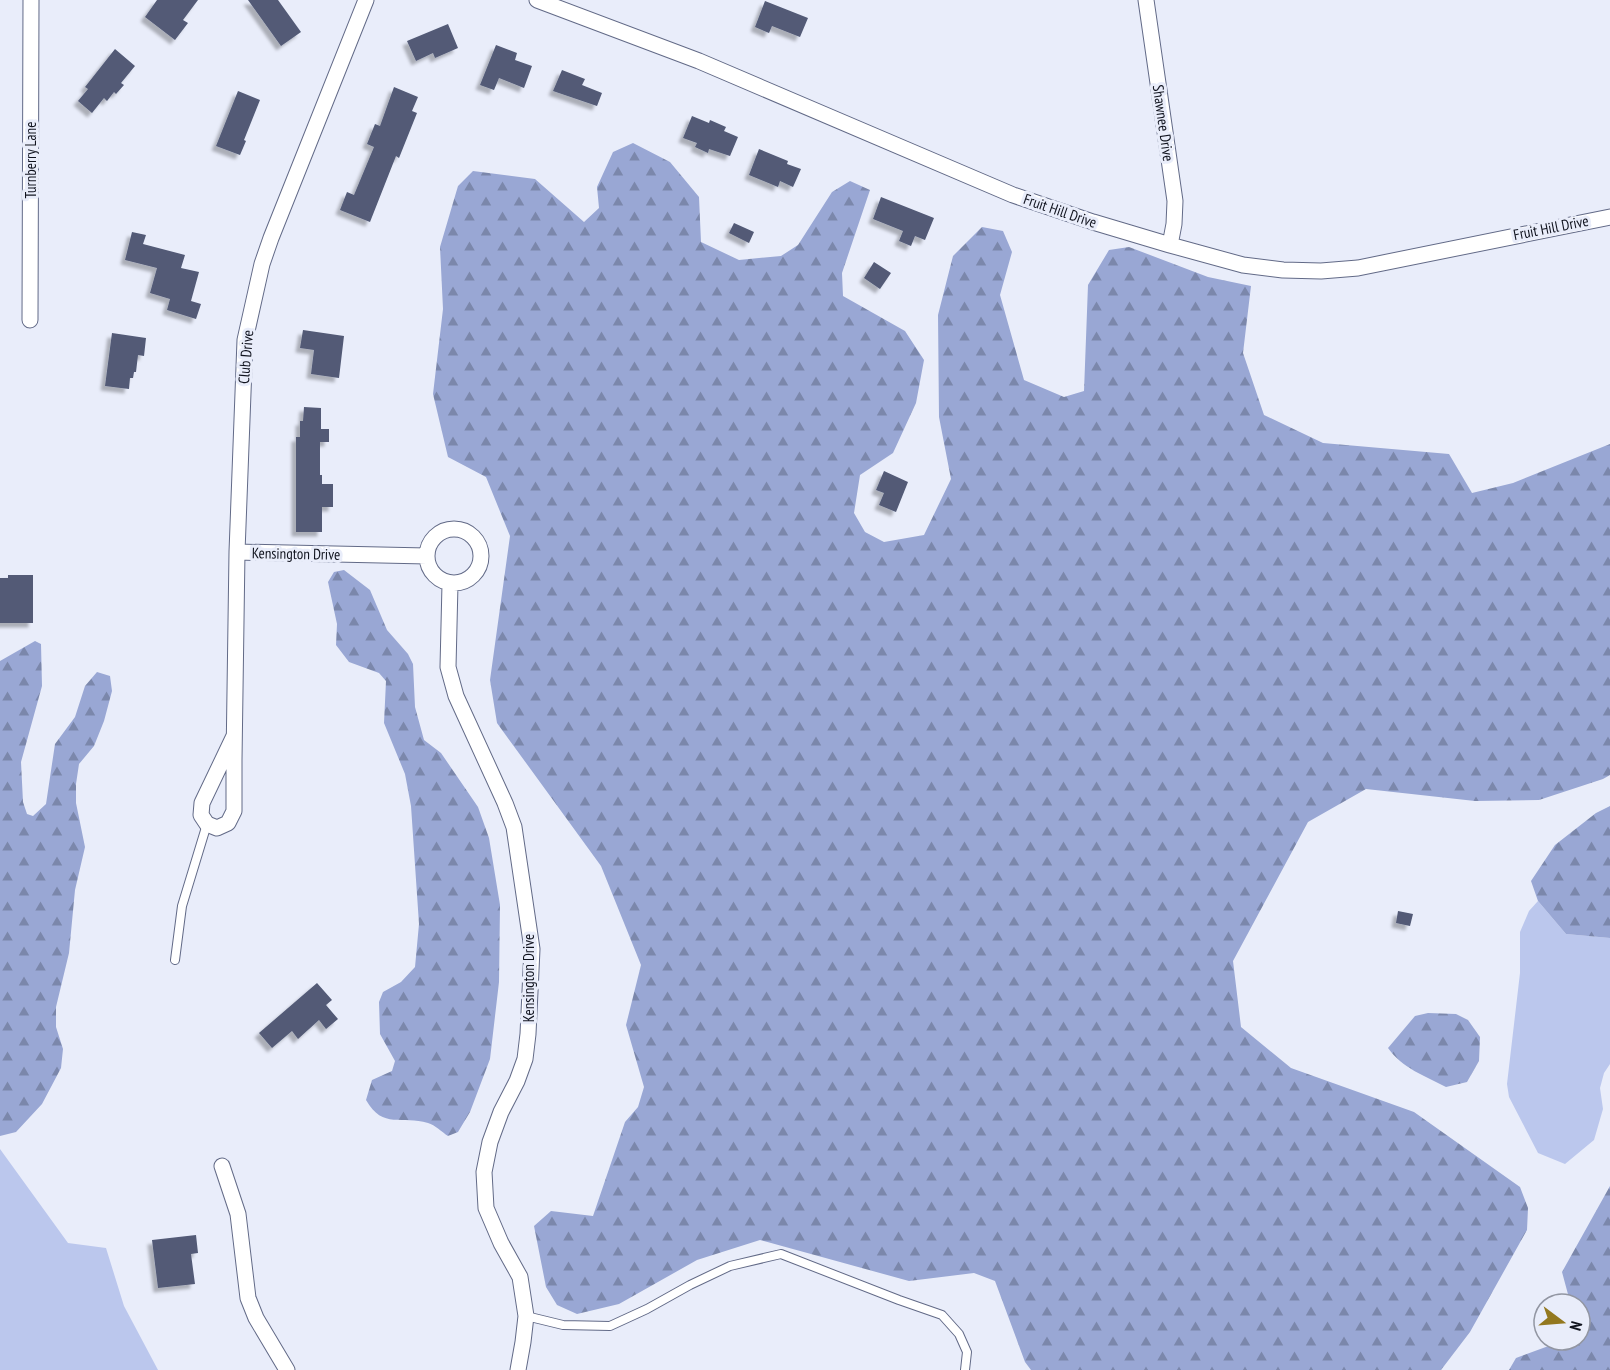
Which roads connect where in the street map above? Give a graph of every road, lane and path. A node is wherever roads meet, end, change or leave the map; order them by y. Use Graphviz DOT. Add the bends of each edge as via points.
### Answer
graph roads {
  1 [pos="31,0"];
  2 [pos="366,0"];
  3 [pos="537,0"];
  4 [pos="1146,0"];
  5 [pos="1610,217"];
  6 [pos="1170,245"];
  7 [pos="30,320"];
  8 [pos="237,552"];
  9 [pos="427,556"];
  10 [pos="450,584"];
  11 [pos="234,736"];
  12 [pos="207,824"];
  13 [pos="175,960"];
  14 [pos="222,1166"];
  15 [pos="525,1316"];
  16 [pos="287,1370"];
  17 [pos="518,1370"];
  18 [pos="965,1370"];
  1 -- 7 [label="street, Turnberry Lane"];
  2 -- 8 [label="street, Club Drive" via="262,264 245,340"];
  3 -- 6 [label="street, Fruit Hill Drive" via="699,61 1013,195"];
  4 -- 6 [label="street, Shawnee Drive" via="1175,201"];
  5 -- 6 [label="street, Fruit Hill Drive" via="1358,268 1321,271 1243,265"];
  8 -- 9 [label="street, Kensington Drive"];
  8 -- 11 [label="street, Club Drive"];
  9 -- 10 [label="street" via="434,575"];
  9 -- 10 [label="street" via="433,538 441,532 460,530 476,540 482,555 476,573 460,584"];
  10 -- 15 [label="street, Kensington Drive" via="448,667 456,696 514,827 532,949 525,1059 501,1112 483,1172 486,1208 520,1277"];
  11 -- 12 [label="street, Club Drive" via="202,803 201,815"];
  11 -- 12 [label="street, Club Drive" via="234,811 228,823 217,828"];
  12 -- 13 [label="lane" via="182,906"];
  14 -- 16 [label="street" via="238,1214 248,1298"];
  15 -- 17 [label="street, Kensington Drive"];
  15 -- 18 [label="lane" via="563,1325 610,1326 730,1266 781,1254 942,1315 954,1327 967,1352"];
}
